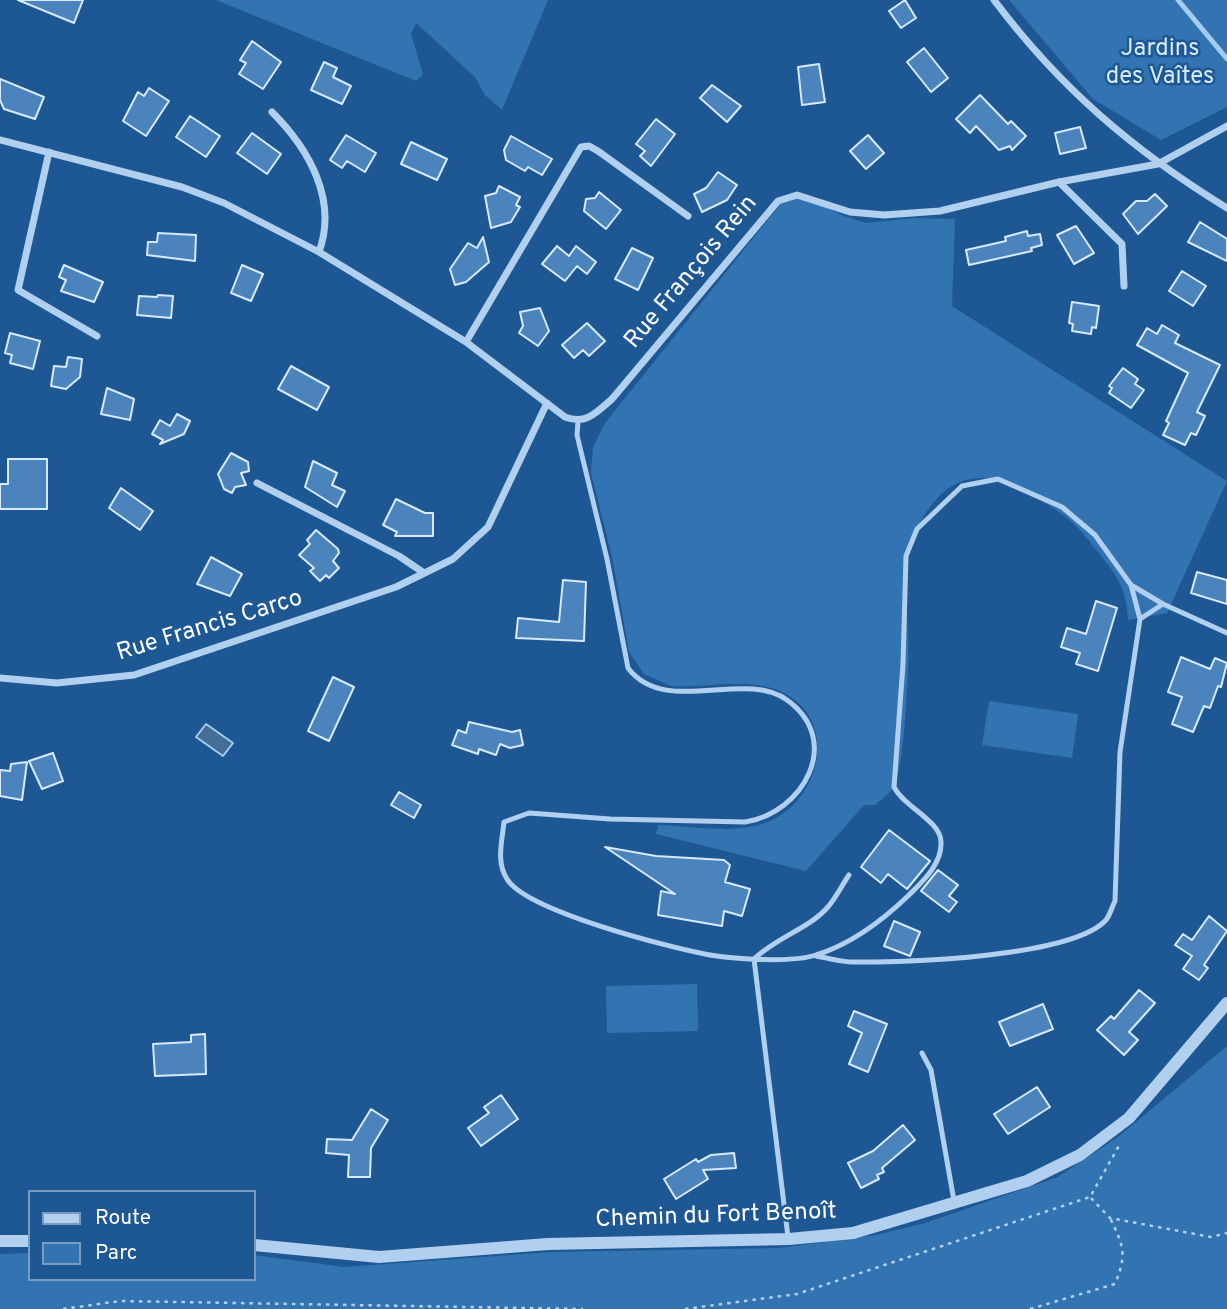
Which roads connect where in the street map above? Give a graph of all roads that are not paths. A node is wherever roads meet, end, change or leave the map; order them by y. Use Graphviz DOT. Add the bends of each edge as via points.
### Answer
graph roads {
  1 [pos="994,0"];
  2 [pos="272,112"];
  3 [pos="1227,127"];
  4 [pos="0,140"];
  5 [pos="49,152"];
  6 [pos="1158,164"];
  7 [pos="1059,182"];
  8 [pos="1227,208"];
  9 [pos="688,216"];
  10 [pos="319,252"];
  11 [pos="1125,286"];
  12 [pos="96,336"];
  13 [pos="466,342"];
  14 [pos="547,403"];
  15 [pos="578,422"];
  16 [pos="257,483"];
  17 [pos="424,573"];
  18 [pos="1131,584"];
  19 [pos="1163,604"];
  20 [pos="1140,619"];
  21 [pos="1227,633"];
  22 [pos="0,678"];
  23 [pos="849,875"];
  24 [pos="815,956"];
  25 [pos="754,959"];
  26 [pos="1227,1003"];
  27 [pos="922,1053"];
  28 [pos="954,1204"];
  29 [pos="789,1239"];
  30 [pos="0,1241"];
  31 [pos="28,1241"];
  32 [pos="256,1245"];
  1 -- 6 [label="street" via="1038,56 1107,124"];
  2 -- 10 [label="street" via="297,141 318,178 326,216"];
  3 -- 6 [label="street, Rue François Rein"];
  4 -- 5 [label="street"];
  5 -- 10 [label="street" via="183,187"];
  5 -- 12 [label="street" via="18,290"];
  6 -- 7 [label="street, Rue François Rein"];
  6 -- 8 [label="street"];
  7 -- 11 [label="street" via="1122,244"];
  7 -- 15 [label="street, Rue François Rein" via="940,211 884,215 850,212 797,195 778,201 612,399 591,418"];
  9 -- 13 [label="street" via="598,151 581,147"];
  10 -- 13 [label="street"];
  13 -- 14 [label="street"];
  14 -- 15 [label="street"];
  14 -- 17 [label="street, Rue Francis Carco" via="488,527 461,553"];
  15 -- 25 [label="lane" via="577,435 628,668 634,676 671,691 759,690 786,699 811,734 812,767 796,795 761,820 610,819 529,813 504,822 500,864 508,882 535,901 628,936 710,955"];
  16 -- 17 [label="street"];
  17 -- 22 [label="street, Rue Francis Carco" via="396,587 134,675 57,683"];
  18 -- 19 [label="lane"];
  18 -- 20 [label="lane"];
  18 -- 24 [label="lane" via="1095,535 1062,507 998,479 962,486 917,529 906,556 894,787 900,798 931,821 941,842 929,875 873,928"];
  19 -- 20 [label="lane"];
  19 -- 21 [label="lane"];
  20 -- 24 [label="lane" via="1120,752 1115,901 1107,920 1061,942 1022,953 851,962"];
  23 -- 25 [label="lane" via="828,907 772,942"];
  24 -- 25 [label="lane"];
  25 -- 29 [label="lane"];
  26 -- 28 [label="street, Chemin du Fort Benoît" via="1129,1118 1101,1141 1052,1170"];
  27 -- 28 [label="lane" via="931,1070"];
  28 -- 29 [label="street, Chemin du Fort Benoît" via="853,1233"];
  29 -- 32 [label="street, Chemin du Fort Benoît" via="622,1241 379,1257"];
  30 -- 31 [label="street"];
}
